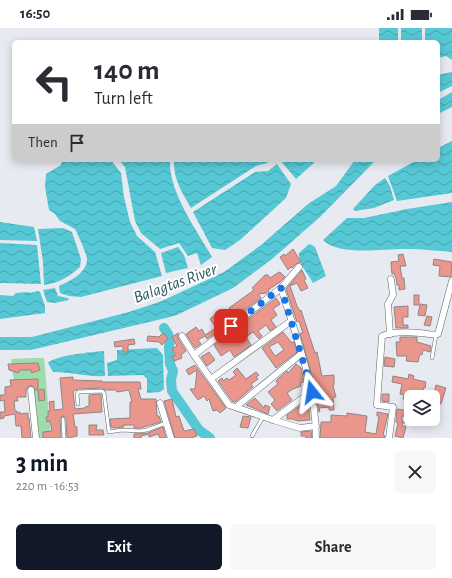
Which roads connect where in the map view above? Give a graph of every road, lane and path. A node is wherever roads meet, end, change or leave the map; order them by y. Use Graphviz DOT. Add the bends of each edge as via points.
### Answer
graph roads {
  1 [pos="298,267"];
  2 [pos="391,279"];
  3 [pos="452,281"];
  4 [pos="281,288"];
  5 [pos="291,321"];
  6 [pos="390,334"];
  7 [pos="436,335"];
  8 [pos="182,336"];
  9 [pos="301,354"];
  10 [pos="194,355"];
  11 [pos="432,358"];
  12 [pos="211,379"];
  13 [pos="31,390"];
  14 [pos="312,392"];
  15 [pos="160,403"];
  16 [pos="78,404"];
  17 [pos="236,407"];
  18 [pos="263,417"];
  19 [pos="63,419"];
  20 [pos="273,420"];
  21 [pos="167,423"];
  22 [pos="316,426"];
  23 [pos="252,436"];
  24 [pos="36,438"];
  25 [pos="64,438"];
  26 [pos="171,438"];
  27 [pos="316,438"];
  28 [pos="389,438"];
  1 -- 4 [label="street"];
  2 -- 6 [label="street" via="393,295 388,304"];
  3 -- 7 [label="street" via="439,333"];
  4 -- 5 [label="street"];
  4 -- 10 [label="street"];
  5 -- 9 [label="street"];
  5 -- 12 [label="street"];
  6 -- 7 [label="street"];
  6 -- 28 [label="street" via="382,336 377,402 377,405 393,407"];
  7 -- 11 [label="lane"];
  8 -- 10 [label="street"];
  9 -- 14 [label="street"];
  9 -- 17 [label="street"];
  10 -- 12 [label="street"];
  12 -- 17 [label="street" via="229,405"];
  13 -- 24 [label="street"];
  14 -- 20 [label="street"];
  14 -- 22 [label="street"];
  15 -- 21 [label="street"];
  16 -- 21 [label="lane" via="78,392 102,391 108,429 111,432 147,430"];
  17 -- 18 [label="street"];
  18 -- 20 [label="street"];
  18 -- 23 [label="lane"];
  19 -- 25 [label="lane"];
  20 -- 22 [label="street" via="300,428"];
  21 -- 26 [label="street"];
  22 -- 27 [label="street"];
}
